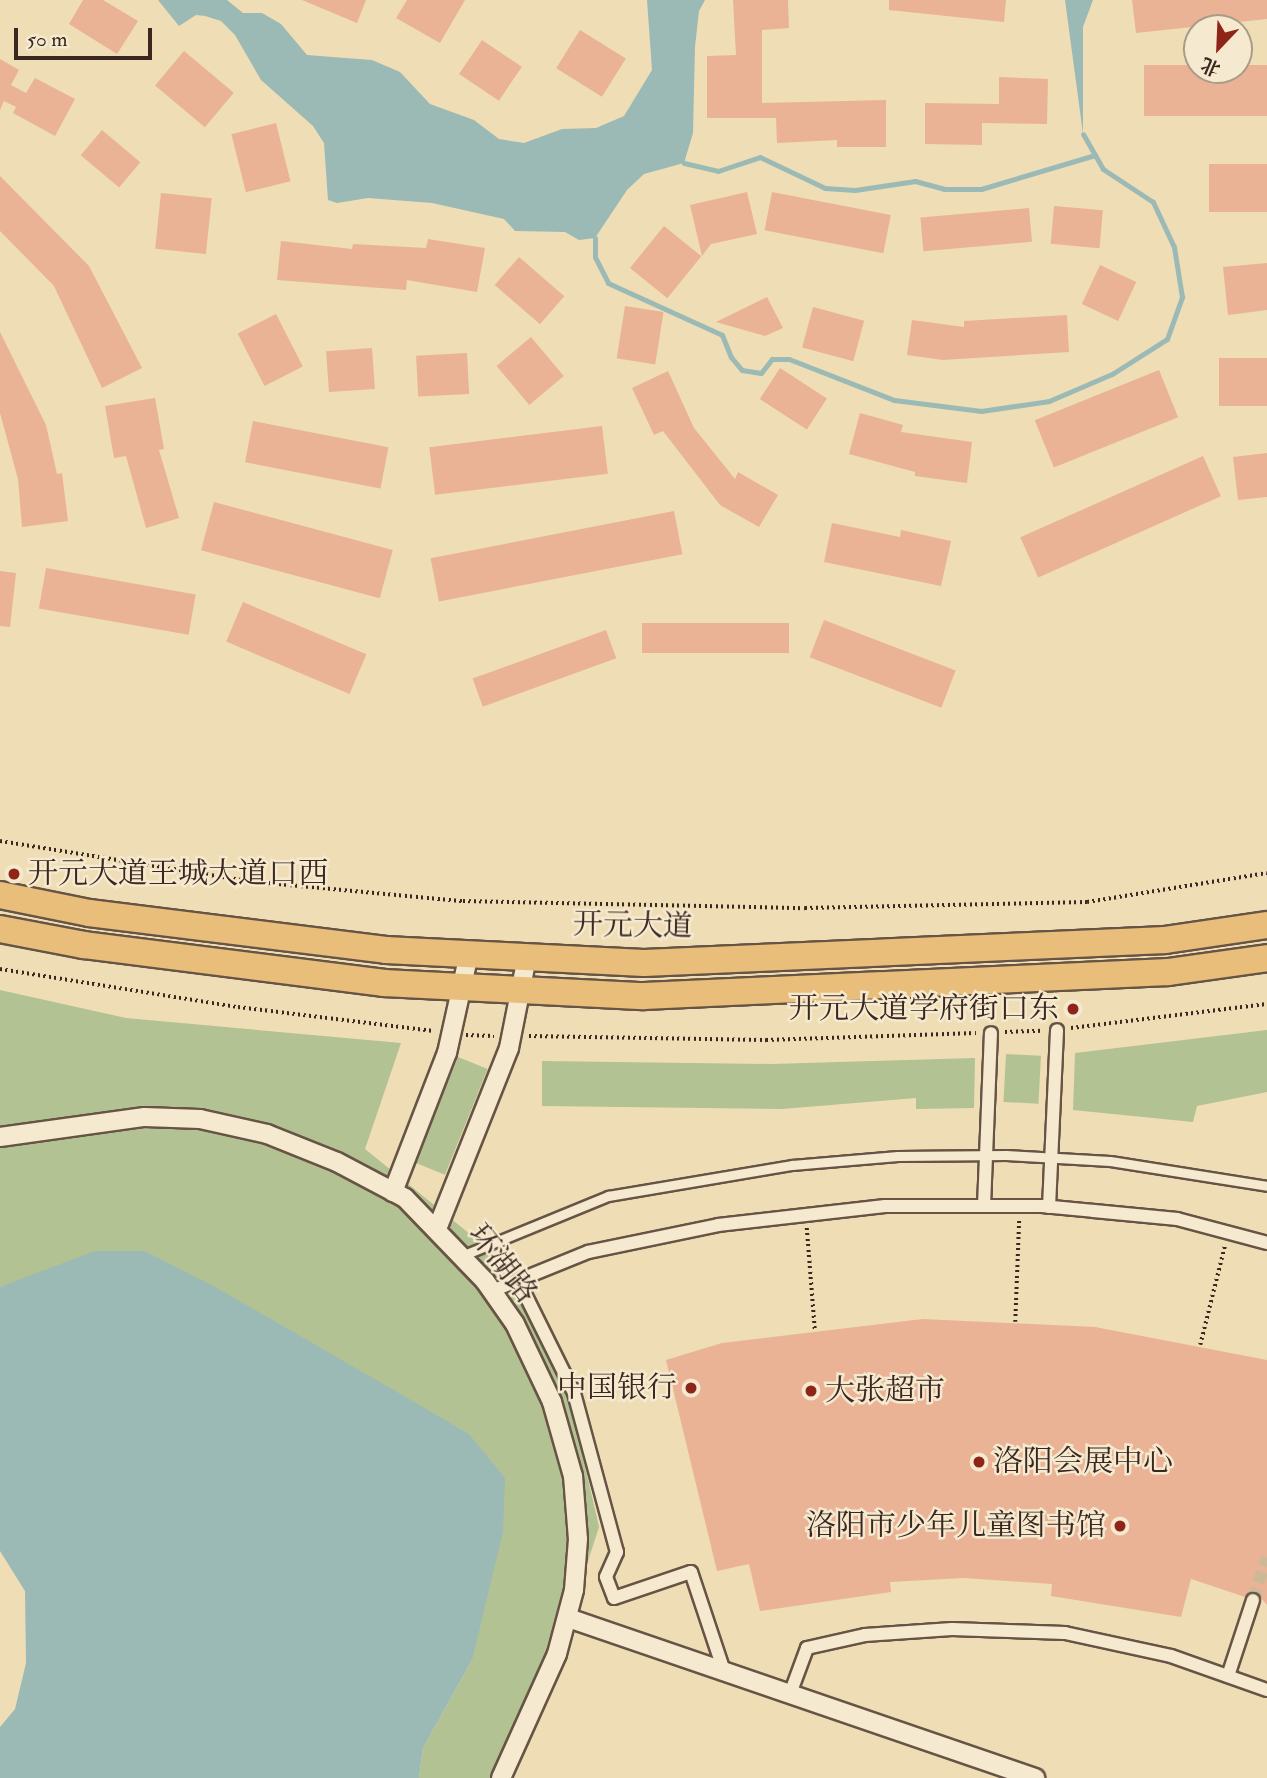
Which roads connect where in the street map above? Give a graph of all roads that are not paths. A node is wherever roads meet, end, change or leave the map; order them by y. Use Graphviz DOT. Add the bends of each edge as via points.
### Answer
graph roads {
  1 [pos="0,895"];
  2 [pos="1267,925"];
  3 [pos="0,929"];
  4 [pos="469,954"];
  5 [pos="527,957"];
  6 [pos="1267,958"];
  7 [pos="462,987"];
  8 [pos="521,990"];
  9 [pos="1057,1030"];
  10 [pos="991,1033"];
  11 [pos="0,1137"];
  12 [pos="986,1155"];
  13 [pos="1051,1158"];
  14 [pos="1267,1186"];
  15 [pos="393,1192"];
  16 [pos="984,1206"];
  17 [pos="1049,1207"];
  18 [pos="438,1229"];
  19 [pos="1267,1243"];
  20 [pos="464,1255"];
  21 [pos="518,1280"];
  22 [pos="492,1291"];
  23 [pos="1253,1600"];
  24 [pos="568,1618"];
  25 [pos="724,1671"];
  26 [pos="1228,1676"];
  27 [pos="1267,1690"];
  28 [pos="790,1694"];
  29 [pos="501,1778"];
  30 [pos="1035,1778"];
  1 -- 4 [label="main road, 开元大道" via="103,914 386,950"];
  2 -- 5 [label="main road, 开元大道" via="1165,940 908,954 644,963"];
  3 -- 7 [label="main road" via="138,952 384,983"];
  4 -- 5 [label="main road, 开元大道"];
  4 -- 7 [label="street"];
  5 -- 8 [label="street"];
  6 -- 8 [label="main road" via="1168,972 909,987 644,996"];
  7 -- 8 [label="main road"];
  7 -- 15 [label="street" via="452,1033"];
  8 -- 18 [label="street" via="512,1036"];
  9 -- 13 [label="street"];
  10 -- 12 [label="street"];
  11 -- 15 [label="street, 环湖路" via="145,1117 200,1119 267,1134 337,1162"];
  12 -- 13 [label="lane"];
  12 -- 16 [label="street"];
  12 -- 20 [label="lane" via="898,1156 682,1181 608,1196"];
  13 -- 14 [label="lane" via="1110,1161"];
  13 -- 17 [label="street"];
  15 -- 18 [label="street, 环湖路"];
  16 -- 17 [label="street"];
  16 -- 21 [label="street" via="885,1206 718,1225 588,1252"];
  17 -- 19 [label="street" via="1177,1219"];
  18 -- 20 [label="street, 环湖路"];
  20 -- 22 [label="street, 环湖路"];
  21 -- 22 [label="street"];
  21 -- 25 [label="street" via="575,1393 617,1552 606,1577 614,1598 691,1572"];
  22 -- 24 [label="street, 环湖路" via="540,1371 573,1476 578,1539"];
  23 -- 26 [label="street"];
  24 -- 25 [label="street"];
  24 -- 29 [label="street, 环湖路" via="557,1654"];
  25 -- 28 [label="street"];
  26 -- 27 [label="street"];
  26 -- 28 [label="street" via="1171,1657 1065,1633 952,1629 865,1635 807,1648"];
  28 -- 30 [label="street"];
}
